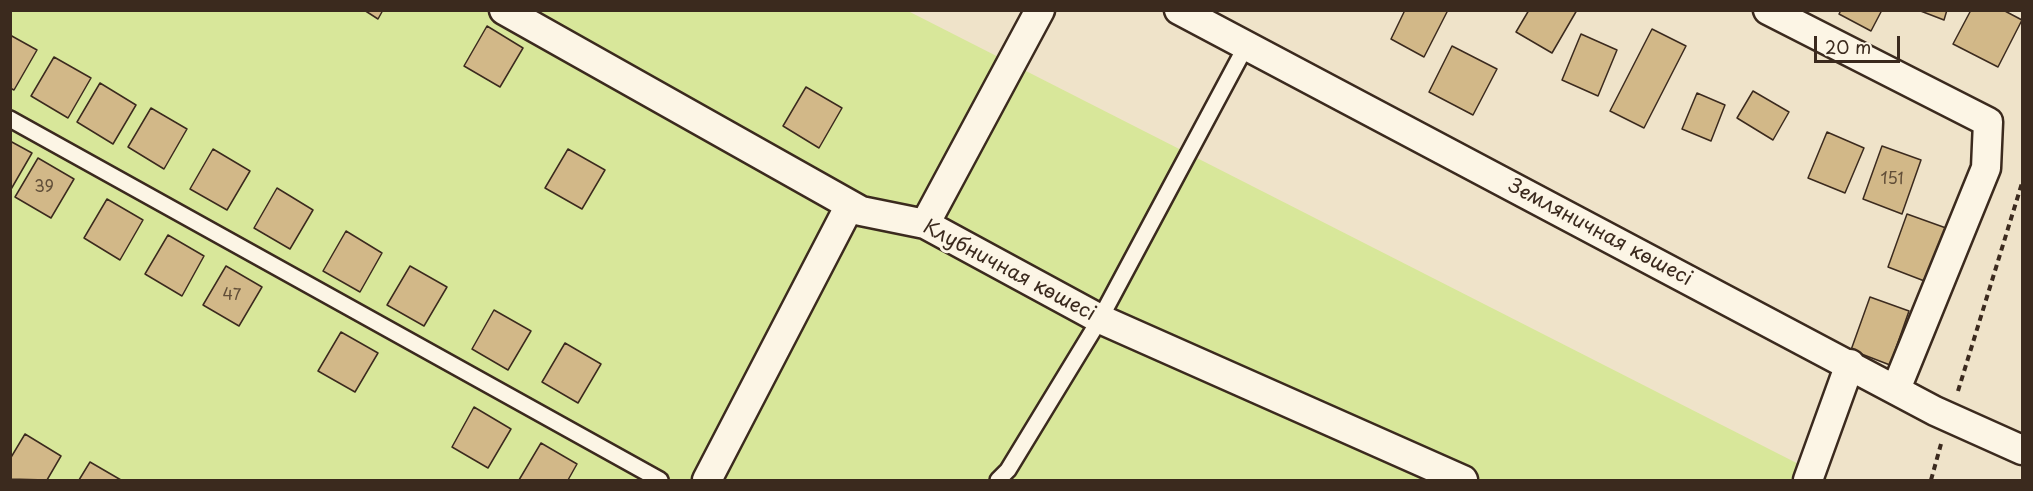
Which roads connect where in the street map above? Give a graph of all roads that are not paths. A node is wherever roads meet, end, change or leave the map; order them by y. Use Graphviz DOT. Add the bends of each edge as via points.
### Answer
graph roads {
  1 [pos="504,10"];
  2 [pos="1040,10"];
  3 [pos="1179,10"];
  4 [pos="1768,10"];
  5 [pos="1246,46"];
  6 [pos="10,119"];
  7 [pos="850,205"];
  8 [pos="925,224"];
  9 [pos="1100,319"];
  10 [pos="1850,364"];
  11 [pos="1896,389"];
  12 [pos="2022,450"];
  13 [pos="1437,469"];
  14 [pos="660,480"];
  15 [pos="707,480"];
  16 [pos="998,480"];
  17 [pos="1408,480"];
  18 [pos="1462,480"];
  19 [pos="1808,480"];
  1 -- 7 [label="street, Клубничная көшесі"];
  2 -- 8 [label="street"];
  3 -- 5 [label="street, Земляничная көшесі"];
  4 -- 11 [label="street" via="1988,122 1986,168"];
  5 -- 9 [label="lane"];
  5 -- 10 [label="street, Земляничная көшесі"];
  6 -- 14 [label="lane"];
  7 -- 8 [label="street, Клубничная көшесі" via="861,211"];
  7 -- 15 [label="street"];
  8 -- 9 [label="street, Клубничная көшесі"];
  9 -- 13 [label="street, Клубничная көшесі"];
  9 -- 16 [label="lane" via="1008,470"];
  10 -- 11 [label="street, Земляничная көшесі"];
  10 -- 19 [label="street"];
  11 -- 12 [label="street, Земляничная көшесі"];
  13 -- 17 [label="street"];
  13 -- 18 [label="street, Клубничная көшесі"];
}
